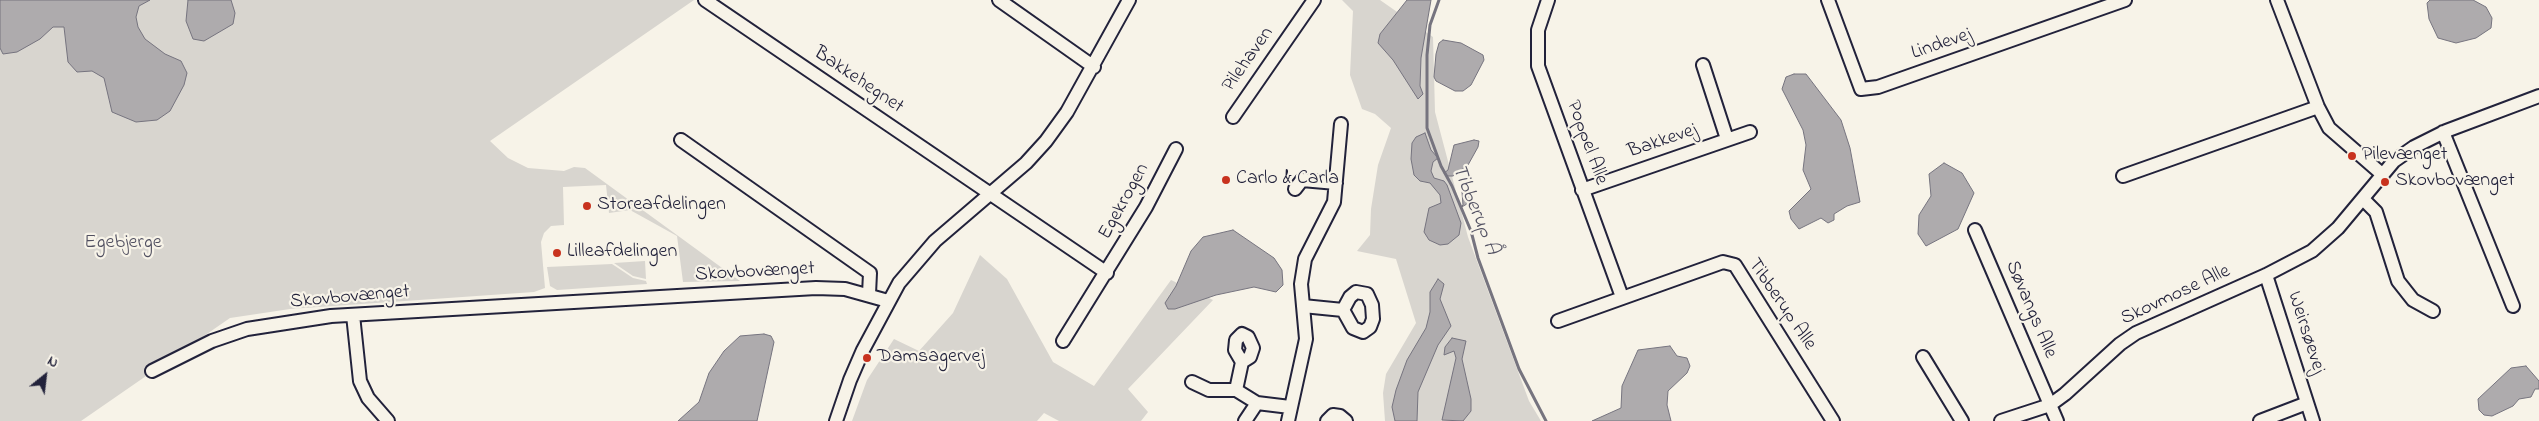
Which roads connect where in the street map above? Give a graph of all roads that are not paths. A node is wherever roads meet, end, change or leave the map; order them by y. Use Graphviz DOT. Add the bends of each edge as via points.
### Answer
graph roads {
  1 [pos="705,0"];
  2 [pos="999,0"];
  3 [pos="1129,0"];
  4 [pos="1314,0"];
  5 [pos="1548,0"];
  6 [pos="1828,0"];
  7 [pos="2125,0"];
  8 [pos="2276,0"];
  9 [pos="1703,65"];
  10 [pos="1094,67"];
  11 [pos="2539,96"];
  12 [pos="2318,107"];
  13 [pos="1233,117"];
  14 [pos="1341,124"];
  15 [pos="1750,132"];
  16 [pos="2443,132"];
  17 [pos="681,140"];
  18 [pos="1727,140"];
  19 [pos="1176,149"];
  20 [pos="2383,175"];
  21 [pos="2123,176"];
  22 [pos="1336,183"];
  23 [pos="1295,189"];
  24 [pos="1582,190"];
  25 [pos="990,193"];
  26 [pos="2364,199"];
  27 [pos="1975,230"];
  28 [pos="1107,273"];
  29 [pos="2266,275"];
  30 [pos="869,294"];
  31 [pos="1622,297"];
  32 [pos="888,301"];
  33 [pos="1303,306"];
  34 [pos="2512,306"];
  35 [pos="1343,310"];
  36 [pos="2433,311"];
  37 [pos="353,315"];
  38 [pos="1558,321"];
  39 [pos="1063,341"];
  40 [pos="1923,357"];
  41 [pos="1242,362"];
  42 [pos="152,371"];
  43 [pos="1192,382"];
  44 [pos="1236,390"];
  45 [pos="1256,403"];
  46 [pos="2307,403"];
  47 [pos="2050,405"];
  48 [pos="1290,408"];
  49 [pos="388,421"];
  50 [pos="836,421"];
  51 [pos="1245,421"];
  52 [pos="1288,421"];
  53 [pos="1327,421"];
  54 [pos="1346,421"];
  55 [pos="1833,421"];
  56 [pos="1962,421"];
  57 [pos="2001,421"];
  58 [pos="2057,421"];
  59 [pos="2260,421"];
  60 [pos="2313,421"];
  1 -- 25 [label="street, Bakkehegnet"];
  2 -- 10 [label="street"];
  3 -- 10 [label="street"];
  4 -- 13 [label="street, Pilehaven"];
  5 -- 24 [label="street, Poppel Alle" via="1538,30 1538,66"];
  6 -- 7 [label="street, Lindevej" via="1861,89 1878,87"];
  8 -- 12 [label="street"];
  9 -- 18 [label="street, Bakkevej"];
  10 -- 25 [label="street" via="1046,141 1026,163"];
  11 -- 16 [label="street, Skovmose Alle"];
  12 -- 20 [label="street" via="2329,128"];
  12 -- 21 [label="street"];
  14 -- 22 [label="street"];
  15 -- 18 [label="street, Bakkevej"];
  16 -- 20 [label="street, Skovmose Alle" via="2394,161"];
  16 -- 34 [label="street"];
  17 -- 30 [label="street" via="870,273"];
  18 -- 24 [label="street, Bakkevej"];
  19 -- 28 [label="street, Egekrogen"];
  20 -- 26 [label="street, Skovmose Alle"];
  22 -- 23 [label="street" via="1302,180"];
  22 -- 33 [label="street" via="1334,202 1306,259 1301,284"];
  24 -- 31 [label="street, Poppel Alle"];
  25 -- 28 [label="street, Egekrogen"];
  25 -- 32 [label="street" via="935,241"];
  26 -- 29 [label="street, Skovmose Alle" via="2312,251"];
  26 -- 36 [label="street" via="2376,212 2398,281 2413,300"];
  27 -- 47 [label="street, Søvangs Alle"];
  28 -- 39 [label="street, Egekrogen"];
  29 -- 46 [label="street, Weirsøevej"];
  29 -- 47 [label="street, Skovmose Alle" via="2136,333"];
  30 -- 32 [label="street, Skovbovænget"];
  30 -- 37 [label="street, Skovbovænget" via="816,288"];
  31 -- 38 [label="street, Tibberup Alle"];
  31 -- 55 [label="street, Tibberup Alle" via="1723,262 1735,265"];
  32 -- 50 [label="street" via="850,380"];
  33 -- 35 [label="street"];
  33 -- 48 [label="street" via="1306,339"];
  37 -- 42 [label="street, Skovbovænget" via="246,329 212,341"];
  37 -- 49 [label="street" via="360,381 368,398"];
  40 -- 56 [label="street"];
  41 -- 44 [label="street"];
  43 -- 44 [label="street" via="1209,390"];
  44 -- 45 [label="street"];
  45 -- 48 [label="street"];
  45 -- 51 [label="street"];
  46 -- 59 [label="street, Weirsøevej"];
  46 -- 60 [label="street, Weirsøevej"];
  47 -- 57 [label="street, Skovmose Alle"];
  47 -- 58 [label="street, Søvangs Alle"];
  48 -- 52 [label="street"];
  53 -- 54 [label="street" via="1333,415"];
}
